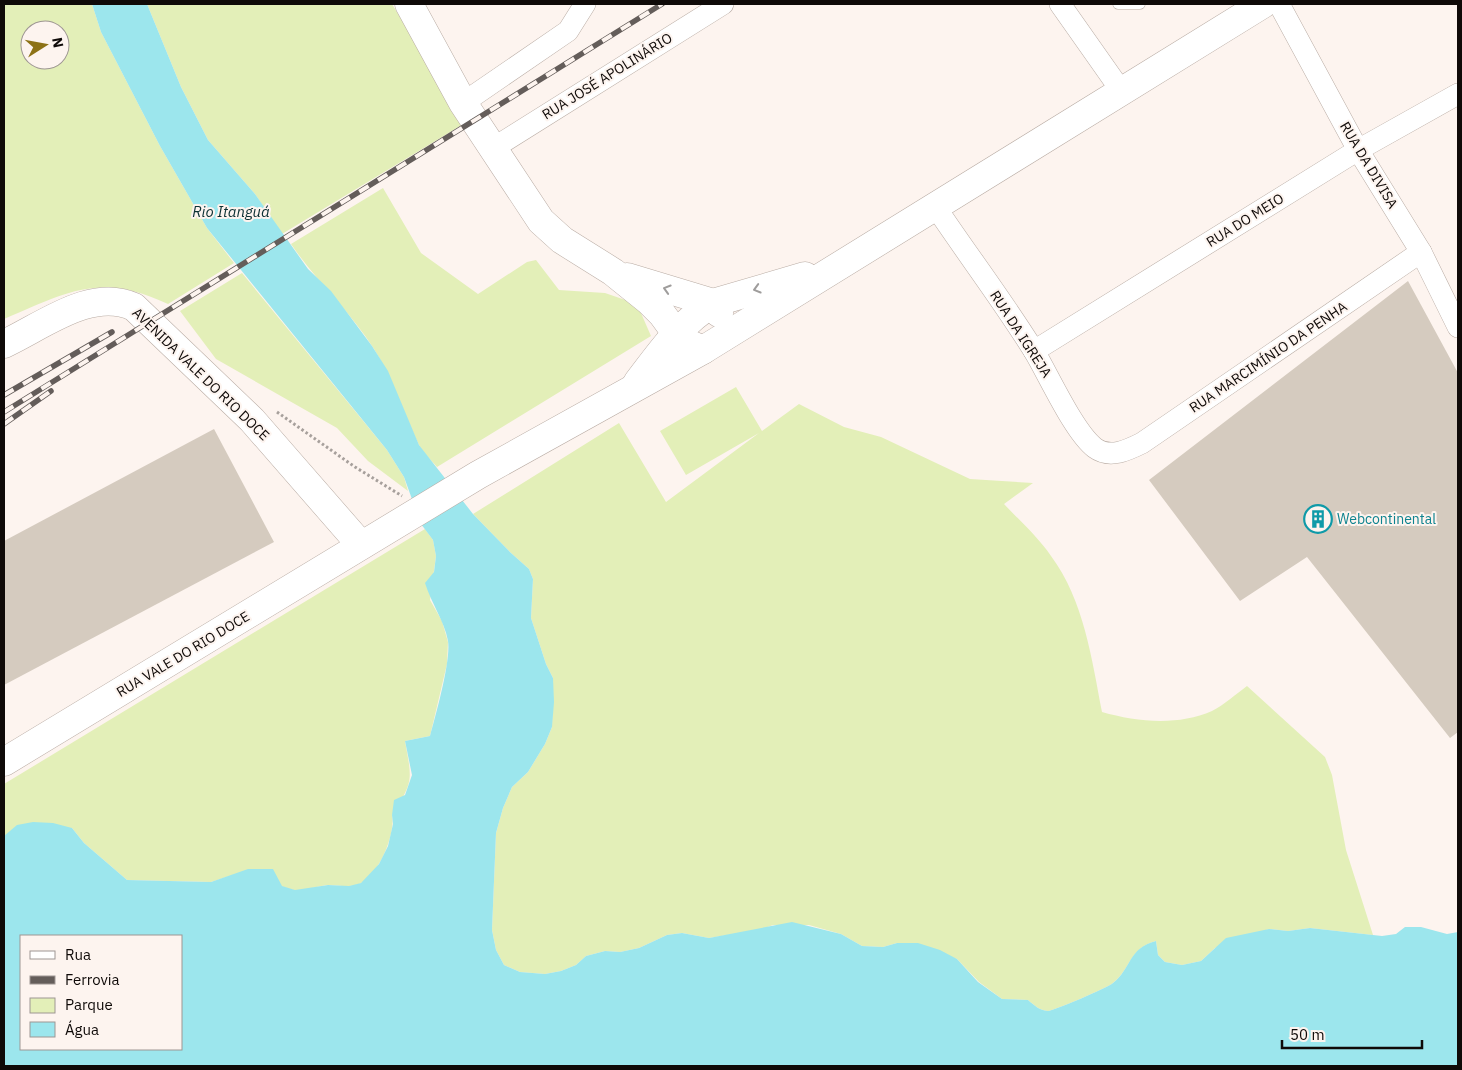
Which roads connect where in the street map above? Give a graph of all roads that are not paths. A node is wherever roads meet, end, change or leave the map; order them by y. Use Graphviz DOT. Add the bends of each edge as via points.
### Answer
graph roads {
  1 [pos="409,4"];
  2 [pos="585,4"];
  3 [pos="723,4"];
  4 [pos="1060,4"];
  5 [pos="1118,4"];
  6 [pos="1140,4"];
  7 [pos="1264,4"];
  8 [pos="1278,4"];
  9 [pos="1122,92"];
  10 [pos="1458,94"];
  11 [pos="463,103"];
  12 [pos="492,149"];
  13 [pos="1358,150"];
  14 [pos="935,206"];
  15 [pos="1421,252"];
  16 [pos="837,266"];
  17 [pos="614,272"];
  18 [pos="713,303"];
  19 [pos="1458,327"];
  20 [pos="675,334"];
  21 [pos="713,343"];
  22 [pos="4,344"];
  23 [pos="1034,351"];
  24 [pos="630,392"];
  25 [pos="1112,454"];
  26 [pos="361,545"];
  27 [pos="4,762"];
  1 -- 11 [label="street"];
  2 -- 11 [label="street" via="568,31"];
  3 -- 12 [label="street, RUA JOSÉ APOLINÁRIO"];
  4 -- 9 [label="street"];
  5 -- 6 [label="lane"];
  7 -- 9 [label="street"];
  8 -- 13 [label="street, RUA DA DIVISA"];
  9 -- 14 [label="street"];
  10 -- 13 [label="street, RUA DO MEIO"];
  11 -- 12 [label="street"];
  12 -- 17 [label="street" via="541,221 562,240"];
  13 -- 15 [label="street, RUA DA DIVISA"];
  13 -- 23 [label="street, RUA DO MEIO"];
  14 -- 16 [label="street"];
  14 -- 23 [label="street, RUA DA IGREJA"];
  15 -- 19 [label="street, RUA DA DIVISA"];
  15 -- 25 [label="street, RUA MARCIMÍNIO DA PENHA" via="1142,443"];
  16 -- 18 [label="street, one-way"];
  16 -- 21 [label="street, RUA VALE DO RIO DOCE"];
  18 -- 17 [label="street, one-way"];
  17 -- 20 [label="street" via="662,314"];
  18 -- 20 [label="street" via="688,320"];
  18 -- 21 [label="street" via="721,320"];
  20 -- 21 [label="street" via="687,344"];
  20 -- 24 [label="street"];
  21 -- 24 [label="street, RUA VALE DO RIO DOCE"];
  22 -- 26 [label="street, AVENIDA VALE DO RIO DOCE" via="88,304 116,301 134,307 252,420"];
  23 -- 25 [label="street, RUA DA IGREJA" via="1084,438 1096,449"];
  24 -- 26 [label="street, RUA VALE DO RIO DOCE" via="478,475"];
  26 -- 27 [label="street, RUA VALE DO RIO DOCE"];
}
